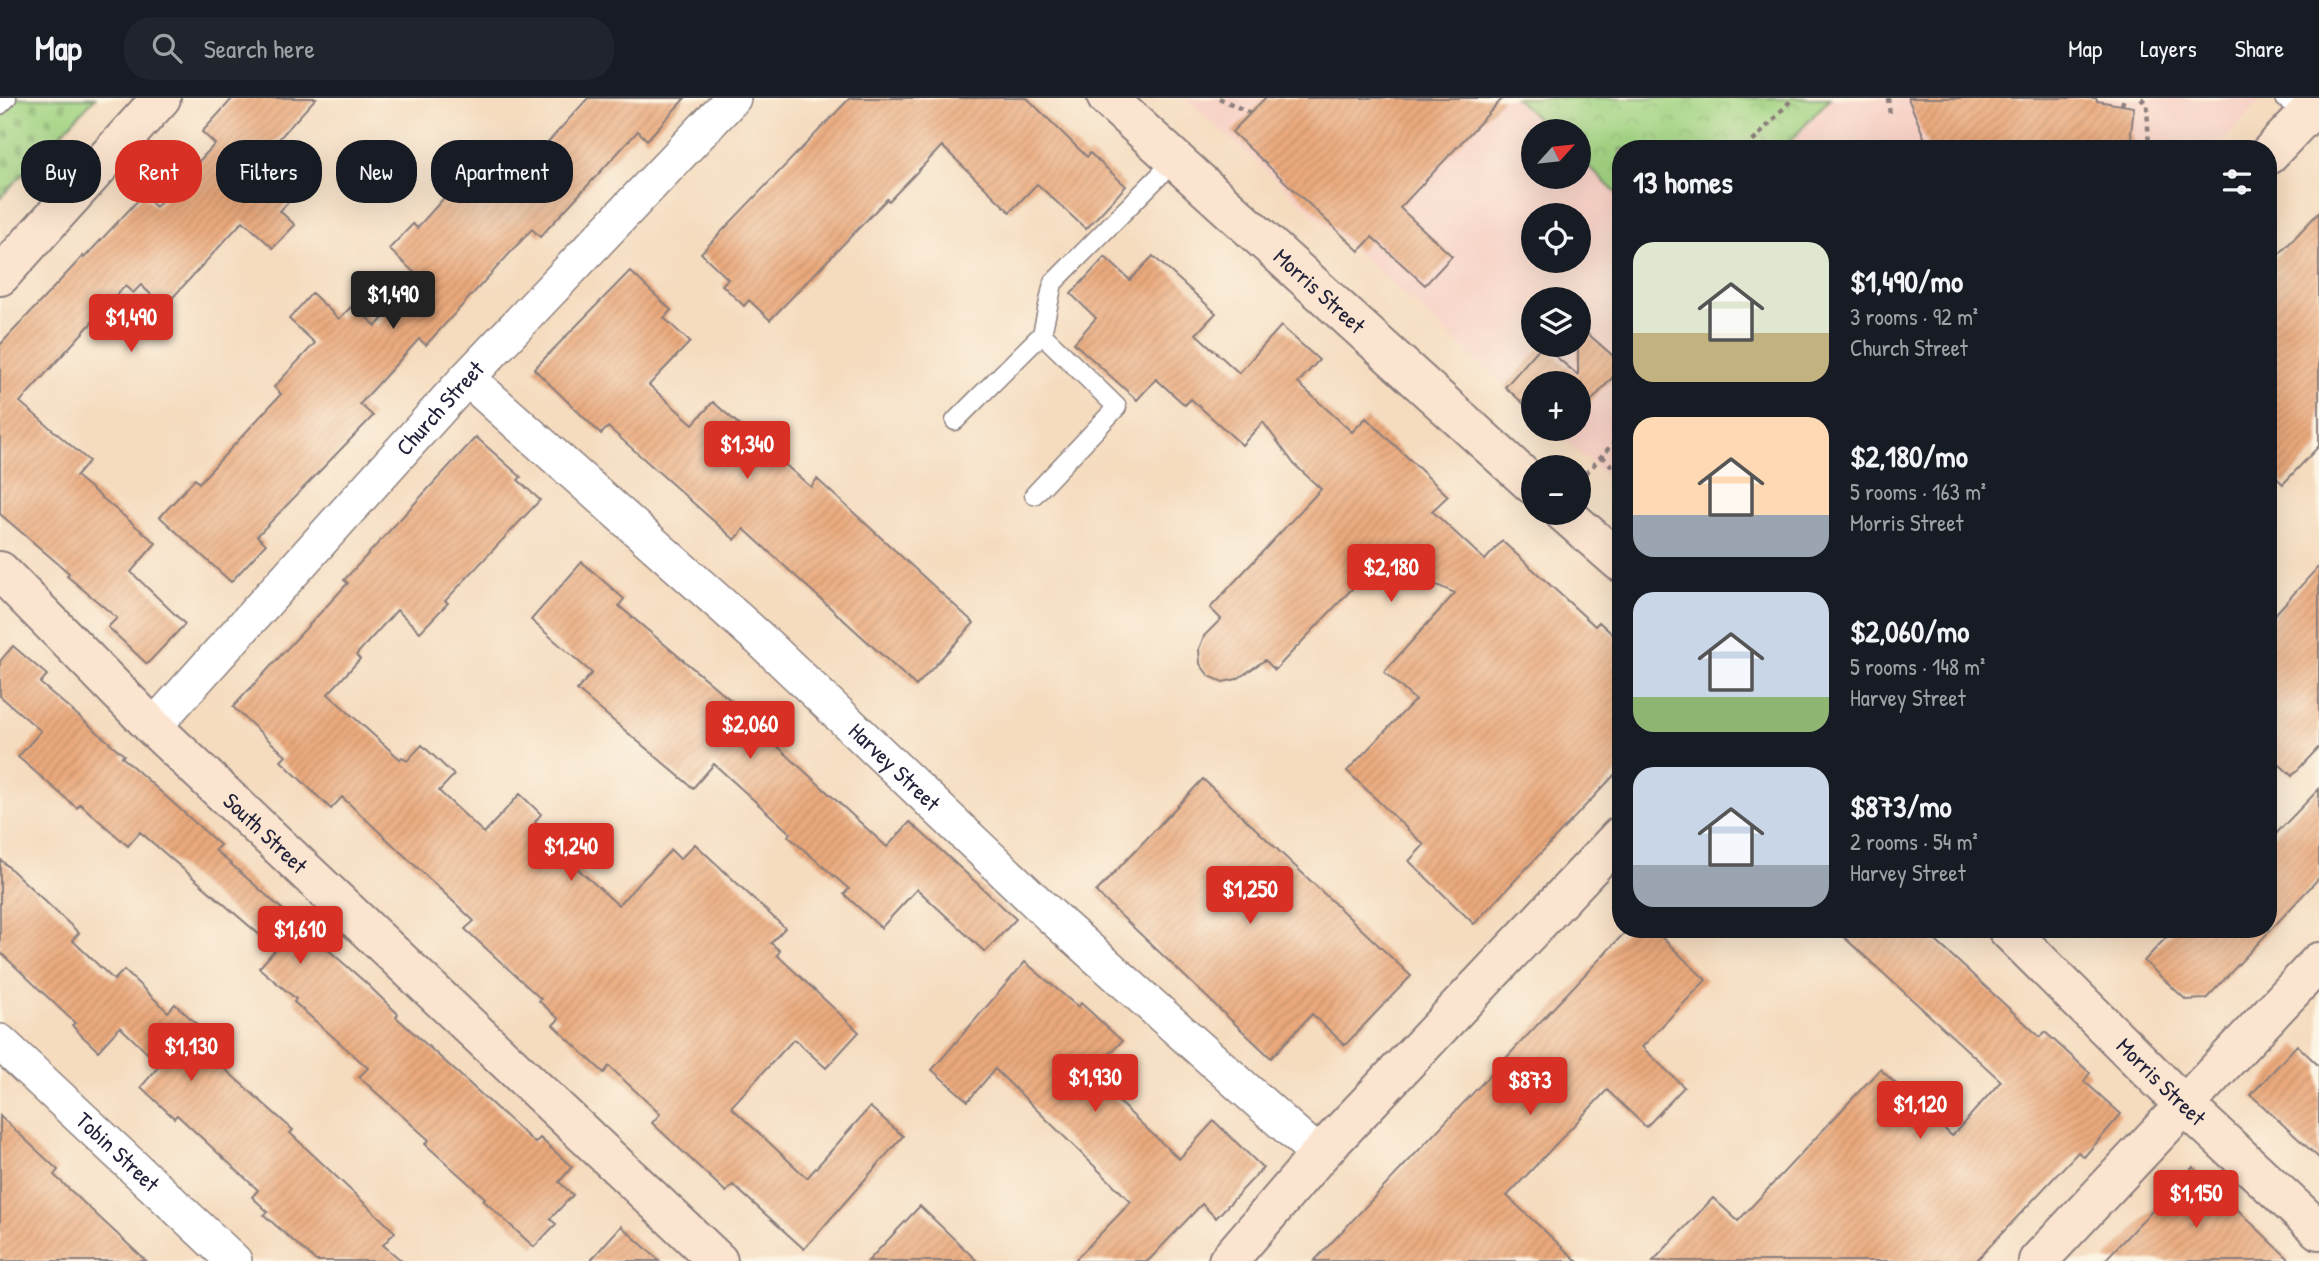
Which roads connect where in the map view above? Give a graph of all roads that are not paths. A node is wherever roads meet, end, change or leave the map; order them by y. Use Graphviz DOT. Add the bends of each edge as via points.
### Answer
graph roads {
  1 [pos="7,98"];
  2 [pos="161,98"];
  3 [pos="733,98"];
  4 [pos="1107,98"];
  5 [pos="0,105"];
  6 [pos="2307,109"];
  7 [pos="2277,144"];
  8 [pos="1175,160"];
  9 [pos="0,276"];
  10 [pos="1042,334"];
  11 [pos="467,378"];
  12 [pos="955,421"];
  13 [pos="1521,474"];
  14 [pos="1034,495"];
  15 [pos="1578,525"];
  16 [pos="1612,555"];
  17 [pos="0,571"];
  18 [pos="153,727"];
  19 [pos="1612,844"];
  20 [pos="2016,938"];
  21 [pos="2319,962"];
  22 [pos="0,1042"];
  23 [pos="2184,1104"];
  24 [pos="1319,1155"];
  25 [pos="2319,1230"];
  26 [pos="234,1261"];
  27 [pos="718,1261"];
  28 [pos="1228,1261"];
  29 [pos="2038,1261"];
  1 -- 5 [label="lane"];
  2 -- 9 [label="street"];
  3 -- 11 [label="street, Church Street"];
  4 -- 8 [label="street, Morris Street"];
  6 -- 7 [label="street"];
  8 -- 10 [label="lane" via="1053,283"];
  8 -- 13 [label="street, Morris Street"];
  10 -- 12 [label="lane"];
  10 -- 14 [label="lane" via="1117,407"];
  11 -- 18 [label="street, Church Street"];
  11 -- 24 [label="street, Harvey Street" via="761,640 1050,915"];
  15 -- 16 [label="street"];
  17 -- 18 [label="street, South Street"];
  18 -- 27 [label="street, South Street"];
  19 -- 24 [label="street"];
  20 -- 23 [label="street, Morris Street"];
  21 -- 23 [label="street"];
  22 -- 26 [label="street, Tobin Street"];
  23 -- 25 [label="street, Morris Street"];
  23 -- 29 [label="street"];
  24 -- 28 [label="street"];
}
